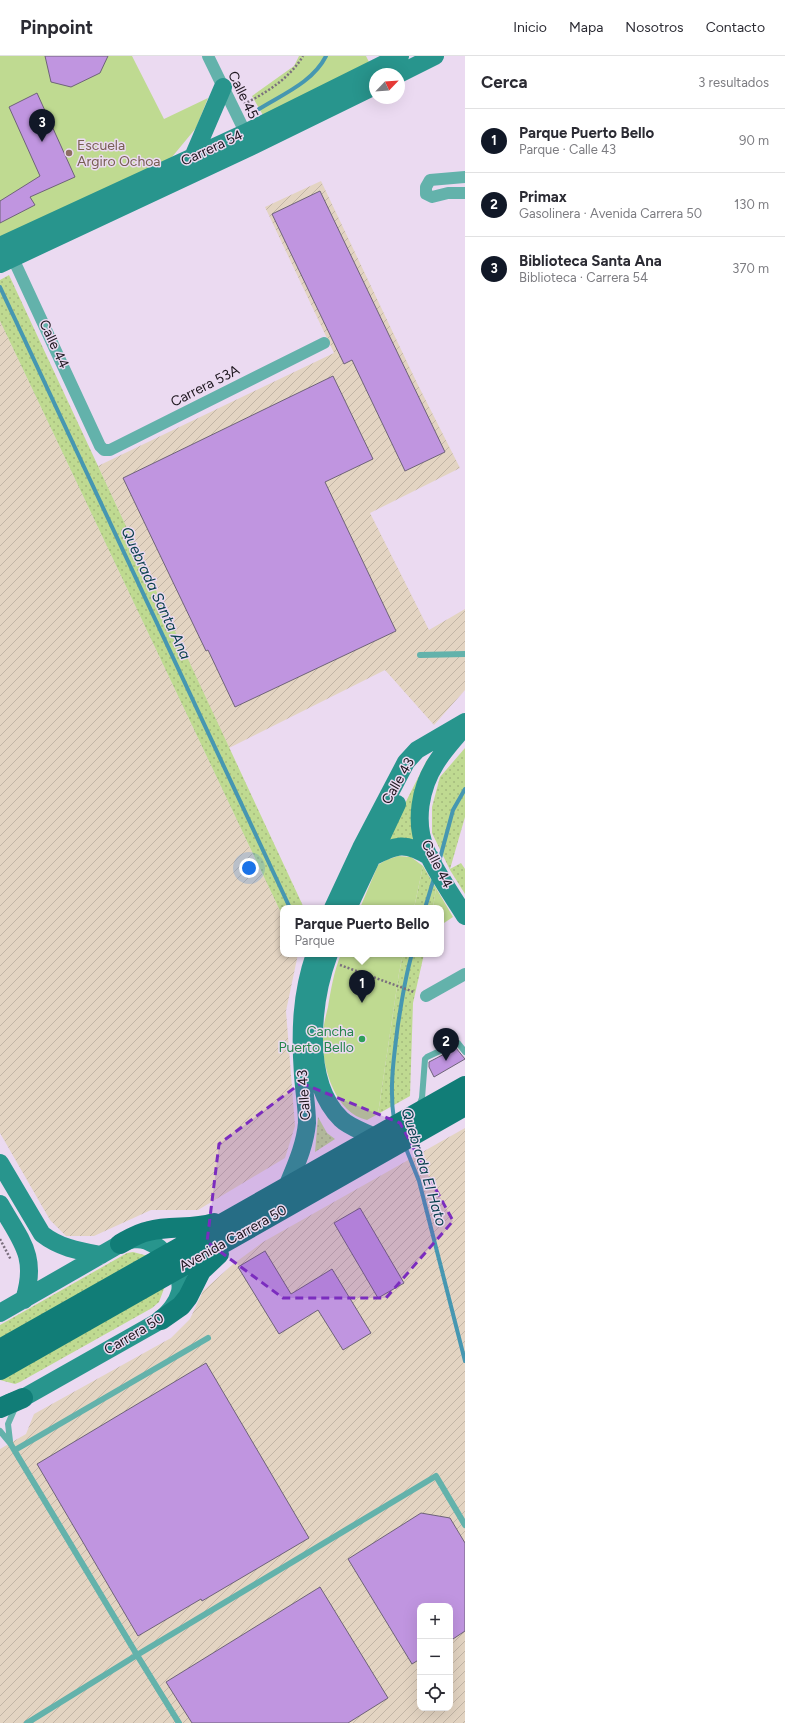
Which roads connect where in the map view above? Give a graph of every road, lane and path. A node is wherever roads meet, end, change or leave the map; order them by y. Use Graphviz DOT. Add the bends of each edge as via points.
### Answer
graph roads {
  1 [pos="208,56"];
  2 [pos="303,56"];
  3 [pos="400,56"];
  4 [pos="435,56"];
  5 [pos="376,61"];
  6 [pos="405,71"];
  7 [pos="223,87"];
  8 [pos="369,89"];
  9 [pos="234,110"];
  10 [pos="248,140"];
  11 [pos="193,157"];
  12 [pos="465,177"];
  13 [pos="465,193"];
  14 [pos="5,253"];
  15 [pos="324,343"];
  16 [pos="100,446"];
  17 [pos="465,654"];
  18 [pos="420,655"];
  19 [pos="465,722"];
  20 [pos="465,726"];
  21 [pos="426,746"];
  22 [pos="372,857"];
  23 [pos="430,857"];
  24 [pos="334,905"];
  25 [pos="349,905"];
  26 [pos="465,916"];
  27 [pos="314,957"];
  28 [pos="331,958"];
  29 [pos="465,974"];
  30 [pos="421,994"];
  31 [pos="465,1052"];
  32 [pos="465,1086"];
  33 [pos="465,1106"];
  34 [pos="420,1122"];
  35 [pos="383,1140"];
  36 [pos="0,1163"];
  37 [pos="287,1187"];
  38 [pos="0,1204"];
  39 [pos="247,1220"];
  40 [pos="0,1239"];
  41 [pos="120,1244"];
  42 [pos="101,1255"];
  43 [pos="171,1263"];
  44 [pos="14,1265"];
  45 [pos="24,1300"];
  46 [pos="0,1313"];
  47 [pos="161,1320"];
  48 [pos="208,1338"];
  49 [pos="0,1349"];
  50 [pos="0,1370"];
  51 [pos="23,1398"];
  52 [pos="0,1402"];
  53 [pos="0,1408"];
  54 [pos="0,1431"];
  55 [pos="10,1443"];
  56 [pos="15,1450"];
  57 [pos="465,1525"];
  58 [pos="137,1655"];
  59 [pos="27,1723"];
  60 [pos="178,1723"];
  1 -- 7 [label="street, Calle 45"];
  2 -- 9 [label="path" via="299,63 268,92"];
  3 -- 5 [label="main road, Carrera 54"];
  4 -- 6 [label="main road"];
  5 -- 10 [label="main road, Carrera 54"];
  7 -- 9 [label="street, Calle 45"];
  7 -- 11 [label="main road"];
  8 -- 10 [label="main road, Carrera 54"];
  9 -- 10 [label="street, Calle 45"];
  10 -- 11 [label="main road, Carrera 54"];
  10 -- 14 [label="main road, Carrera 54"];
  11 -- 14 [label="main road, Carrera 54"];
  12 -- 13 [label="street" via="430,180 426,194 432,197 448,193"];
  14 -- 16 [label="street, Calle 44"];
  15 -- 16 [label="street, Carrera 53A" via="110,450 104,450"];
  17 -- 18 [label="lane"];
  19 -- 21 [label="main road, Calle 43"];
  20 -- 23 [label="main road, Calle 44" via="436,763 423,792 420,820 424,844"];
  21 -- 22 [label="main road, Calle 43"];
  21 -- 24 [label="main road, Calle 43" via="410,757 402,768"];
  22 -- 23 [label="main road" via="398,846 414,848"];
  22 -- 25 [label="main road, Calle 43"];
  23 -- 26 [label="main road, Calle 44"];
  27 -- 37 [label="main road, Calle 43" via="301,1020 300,1042 307,1111 306,1129 300,1157"];
  28 -- 30 [label="path"];
  28 -- 35 [label="main road, Calle 43" via="317,995 315,1012 320,1083 333,1110 342,1120"];
  29 -- 30 [label="street"];
  31 -- 34 [label="lane" via="457,1043 425,1059"];
  32 -- 34 [label="main road, Avenida Carrera 50"];
  33 -- 34 [label="main road, Avenida Carrera 50"];
  34 -- 35 [label="main road, Avenida Carrera 50"];
  35 -- 37 [label="main road, Avenida Carrera 50"];
  35 -- 39 [label="main road, Avenida Carrera 50"];
  36 -- 42 [label="main road" via="42,1234 62,1246"];
  37 -- 39 [label="main road, Avenida Carrera 50"];
  38 -- 45 [label="main road" via="29,1258 30,1275"];
  39 -- 41 [label="main road" via="149,1231"];
  39 -- 43 [label="main road, Avenida Carrera 50"];
  39 -- 47 [label="main road" via="206,1265 181,1306"];
  40 -- 44 [label="path"];
  41 -- 42 [label="main road"];
  41 -- 43 [label="main road" via="134,1239 147,1241 157,1246"];
  42 -- 45 [label="main road"];
  43 -- 47 [label="main road, Carrera 50" via="180,1281 180,1292 172,1310"];
  43 -- 49 [label="main road, Avenida Carrera 50"];
  43 -- 50 [label="main road, Avenida Carrera 50"];
  45 -- 46 [label="main road"];
  47 -- 51 [label="main road, Carrera 50"];
  48 -- 56 [label="lane"];
  51 -- 52 [label="main road, Carrera 50" via="8,1403"];
  51 -- 53 [label="main road"];
  51 -- 55 [label="lane" via="16,1406 8,1424"];
  54 -- 55 [label="lane"];
  55 -- 56 [label="lane"];
  56 -- 58 [label="lane"];
  57 -- 58 [label="lane" via="436,1476"];
  58 -- 59 [label="lane"];
  58 -- 60 [label="lane"];
}
